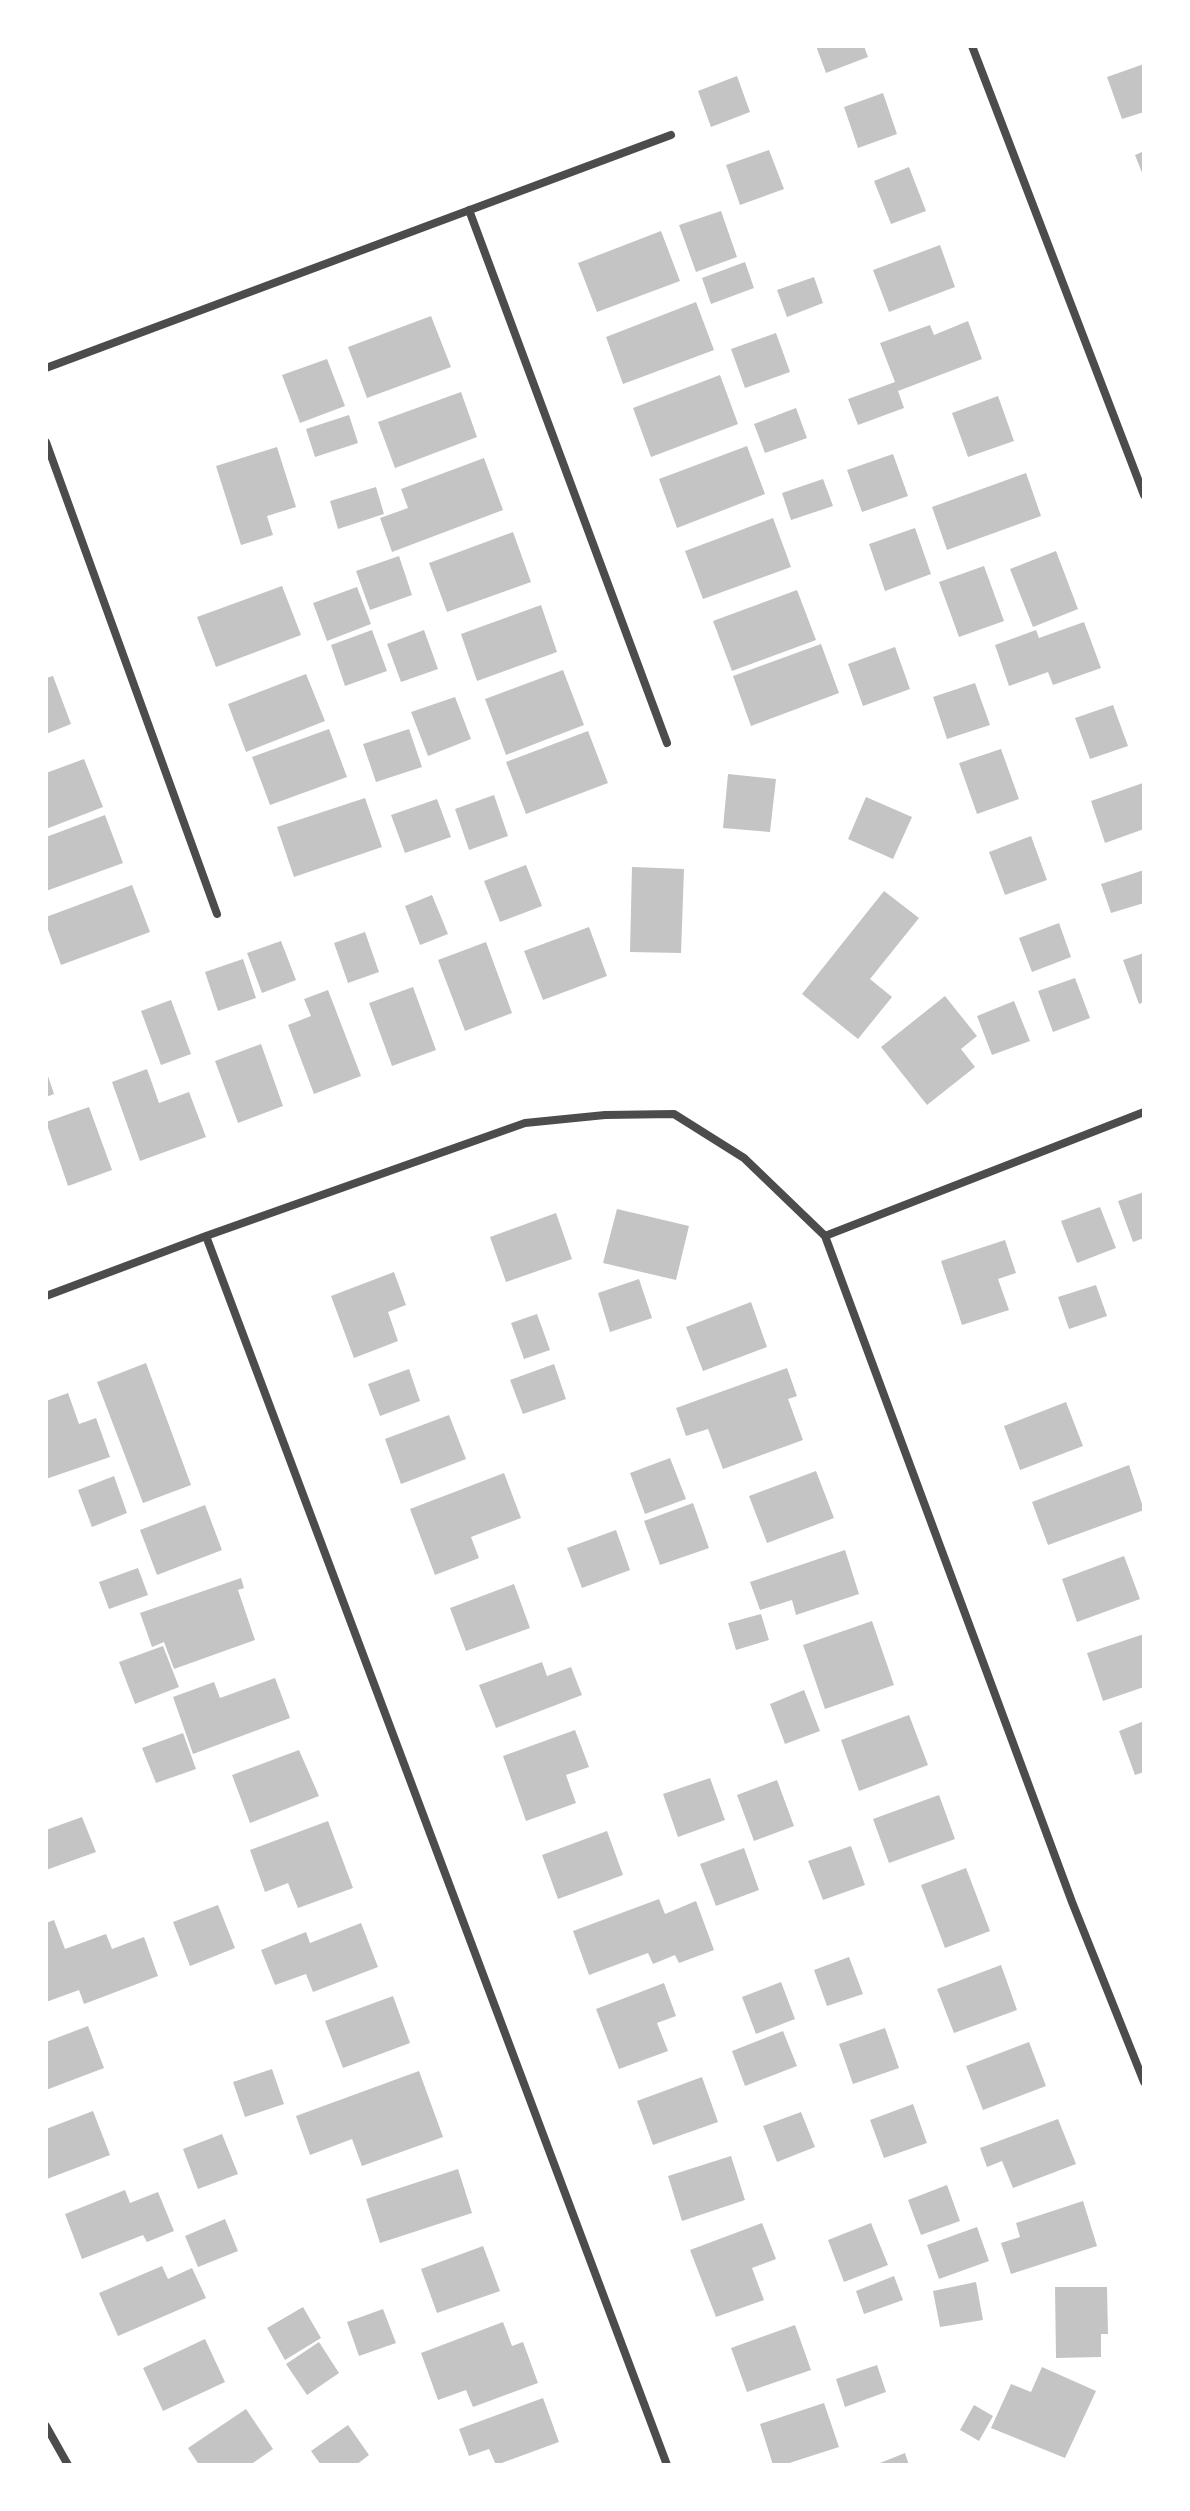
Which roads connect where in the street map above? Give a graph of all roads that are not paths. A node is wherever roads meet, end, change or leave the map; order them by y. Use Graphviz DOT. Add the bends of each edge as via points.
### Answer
graph roads {
  1 [pos="972,46"];
  2 [pos="671,135"];
  3 [pos="469,210"];
  4 [pos="46,368"];
  5 [pos="46,442"];
  6 [pos="1144,495"];
  7 [pos="667,743"];
  8 [pos="217,914"];
  9 [pos="1144,1112"];
  10 [pos="206,1236"];
  11 [pos="825,1236"];
  12 [pos="46,1296"];
  13 [pos="1144,2082"];
  14 [pos="46,2426"];
  15 [pos="68,2465"];
  16 [pos="667,2465"];
  1 -- 6 [label="street"];
  2 -- 3 [label="street"];
  3 -- 4 [label="street"];
  3 -- 7 [label="street"];
  5 -- 8 [label="street"];
  9 -- 11 [label="street"];
  10 -- 11 [label="street" via="525,1123 674,1114 744,1158"];
  10 -- 12 [label="street"];
  10 -- 16 [label="street"];
  11 -- 13 [label="street"];
  14 -- 15 [label="street"];
}
